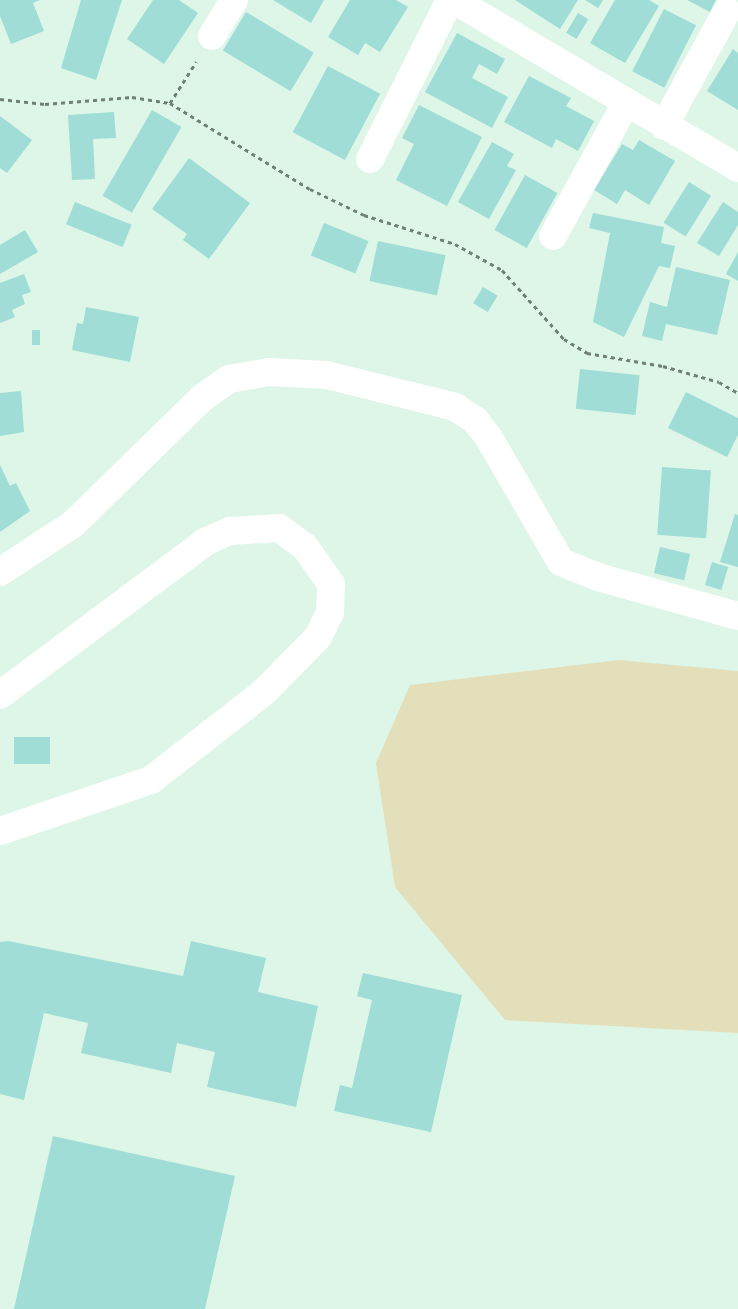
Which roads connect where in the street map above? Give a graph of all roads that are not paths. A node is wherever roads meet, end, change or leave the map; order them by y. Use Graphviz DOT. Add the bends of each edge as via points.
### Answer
graph roads {
  1 [pos="234,0"];
  2 [pos="452,0"];
  3 [pos="491,10"];
  4 [pos="727,11"];
  5 [pos="212,36"];
  6 [pos="626,103"];
  7 [pos="664,126"];
  8 [pos="370,159"];
  9 [pos="738,168"];
  10 [pos="553,236"];
  11 [pos="0,572"];
  12 [pos="738,616"];
  13 [pos="0,695"];
  14 [pos="0,831"];
  1 -- 5 [label="street"];
  2 -- 3 [label="street"];
  2 -- 8 [label="street"];
  3 -- 6 [label="street"];
  4 -- 7 [label="street"];
  6 -- 7 [label="street"];
  6 -- 10 [label="street"];
  7 -- 9 [label="street"];
  11 -- 12 [label="street" via="73,524 202,398 229,380 268,372 326,375 455,407 475,420 489,438 561,562 598,577"];
  13 -- 14 [label="street" via="205,542 230,531 279,528 304,547 330,584 330,613 318,637 264,692 151,780"];
}
